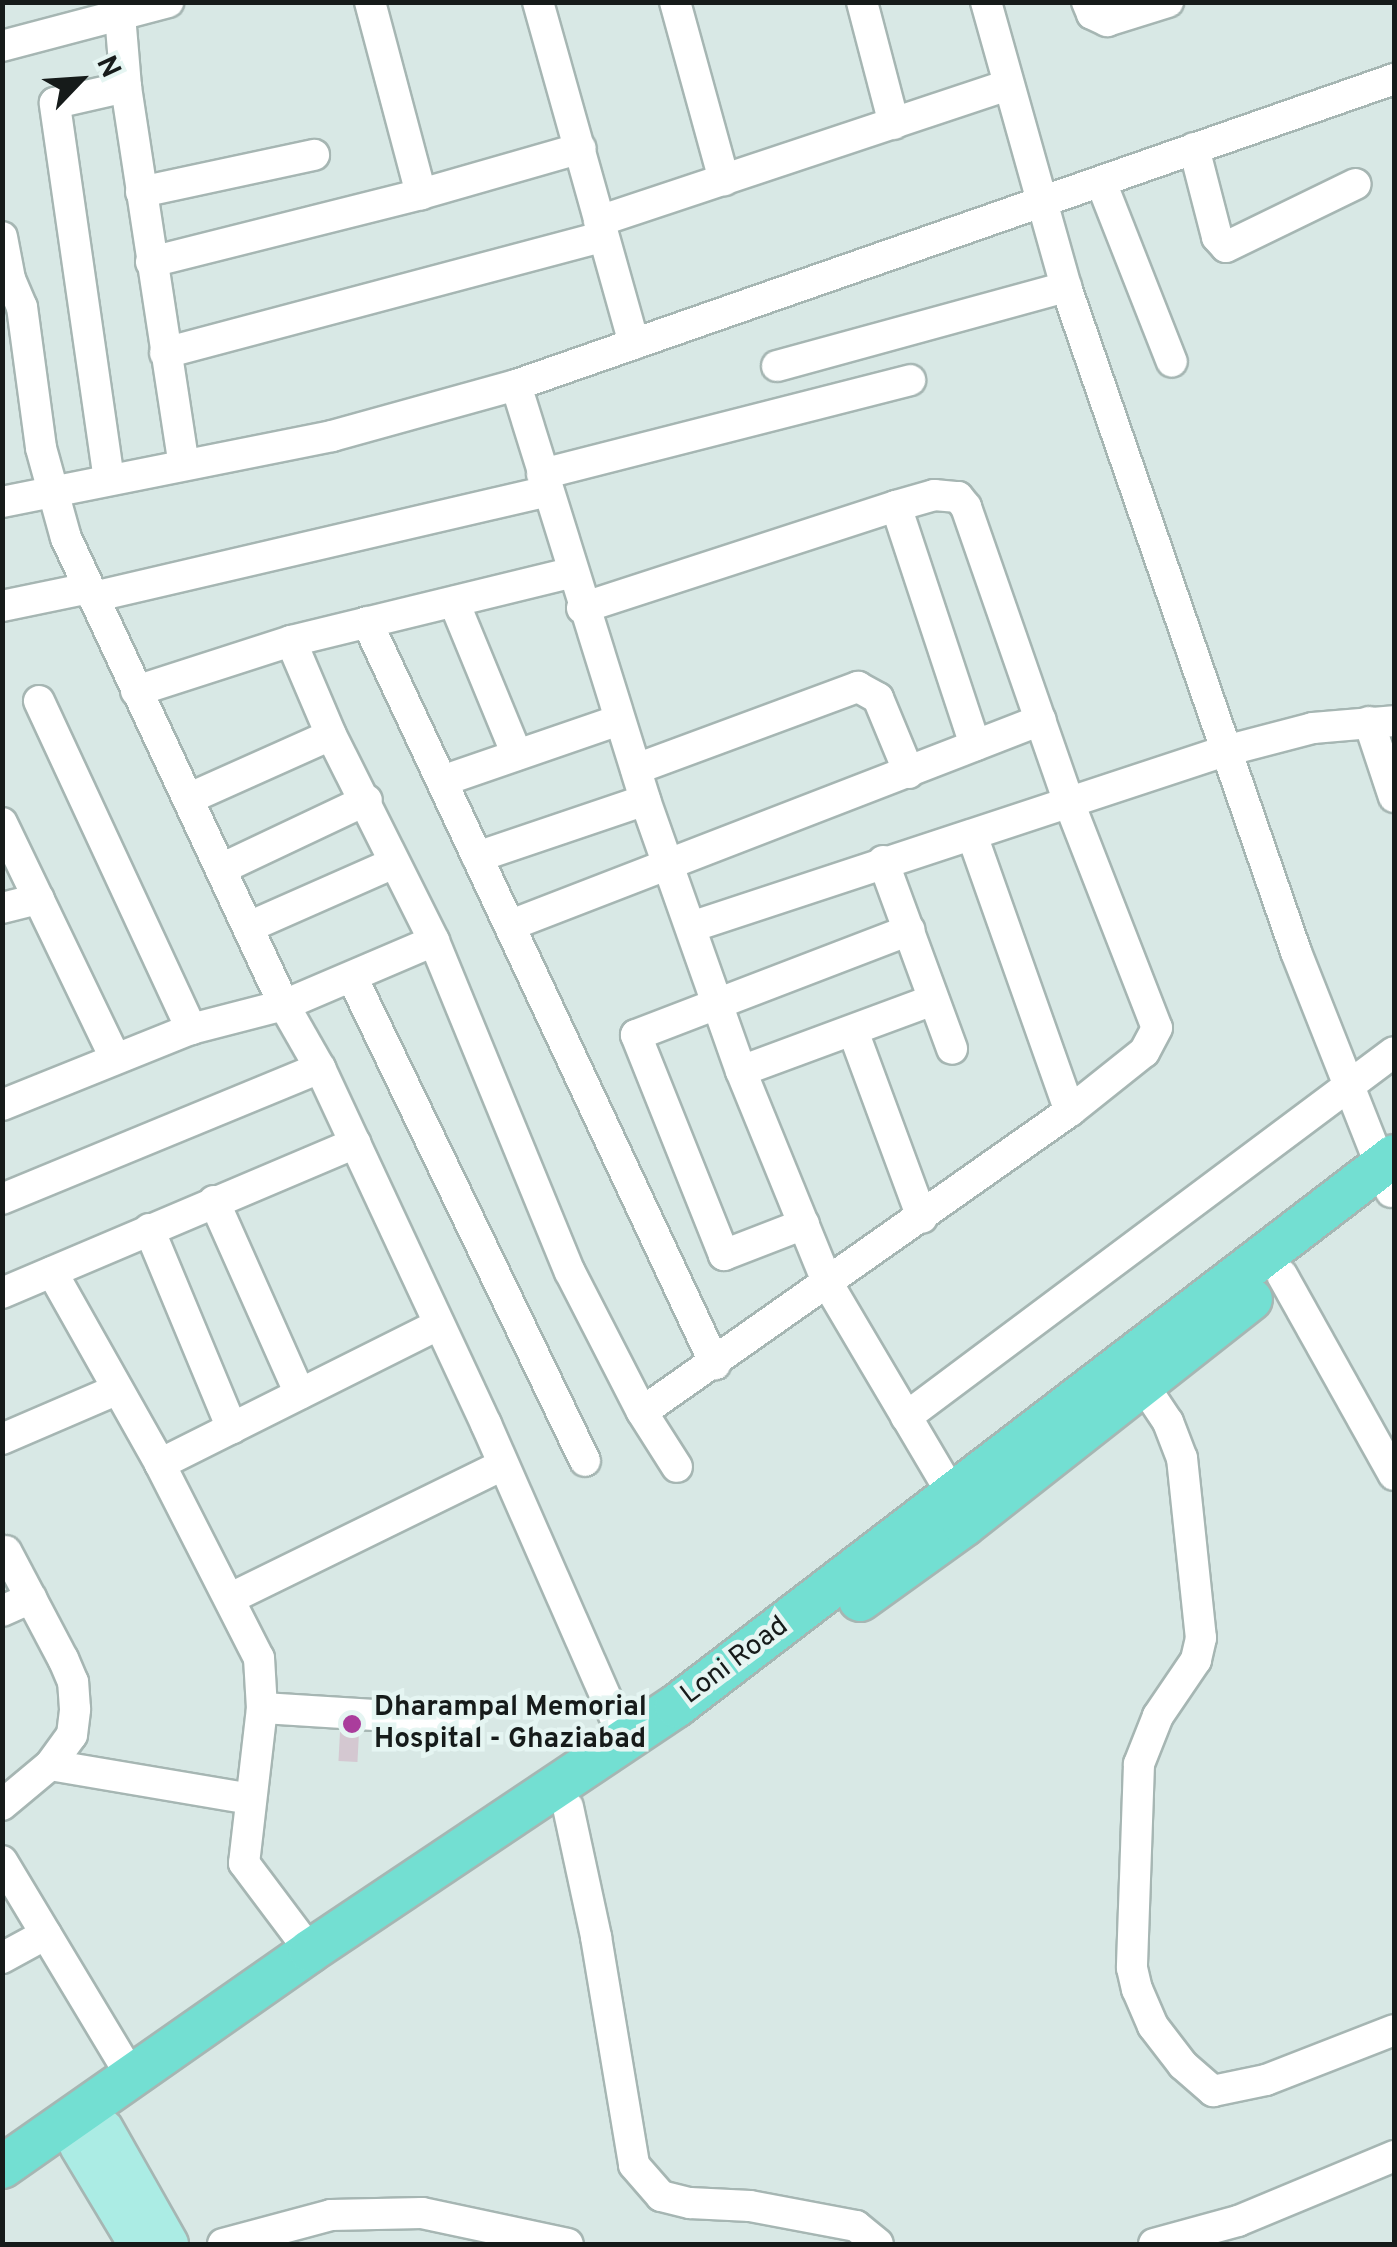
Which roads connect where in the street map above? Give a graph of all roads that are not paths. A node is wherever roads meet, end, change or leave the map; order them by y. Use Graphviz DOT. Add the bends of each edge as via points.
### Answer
graph roads {
  1 [pos="168,2"];
  2 [pos="370,2"];
  3 [pos="538,2"];
  4 [pos="675,2"];
  5 [pos="862,2"];
  6 [pos="986,2"];
  7 [pos="1088,2"];
  8 [pos="1168,2"];
  9 [pos="120,15"];
  10 [pos="2,46"];
  11 [pos="1394,79"];
  12 [pos="1008,86"];
  13 [pos="126,88"];
  14 [pos="894,124"];
  15 [pos="581,148"];
  16 [pos="1194,148"];
  17 [pos="314,155"];
  18 [pos="724,180"];
  19 [pos="1100,182"];
  20 [pos="1356,184"];
  21 [pos="141,192"];
  22 [pos="420,194"];
  23 [pos="1040,203"];
  24 [pos="600,229"];
  25 [pos="2,238"];
  26 [pos="152,262"];
  27 [pos="6,280"];
  28 [pos="1066,287"];
  29 [pos="634,344"];
  30 [pos="165,353"];
  31 [pos="1172,362"];
  32 [pos="777,366"];
  33 [pos="910,380"];
  34 [pos="516,385"];
  35 [pos="184,464"];
  36 [pos="110,480"];
  37 [pos="545,482"];
  38 [pos="51,492"];
  39 [pos="2,502"];
  40 [pos="896,506"];
  41 [pos="572,573"];
  42 [pos="91,592"];
  43 [pos="454,602"];
  44 [pos="2,606"];
  45 [pos="582,608"];
  46 [pos="367,622"];
  47 [pos="291,641"];
  48 [pos="136,691"];
  49 [pos="39,701"];
  50 [pos="619,720"];
  51 [pos="1041,720"];
  52 [pos="1382,721"];
  53 [pos="331,735"];
  54 [pos="976,746"];
  55 [pos="1225,751"];
  56 [pos="517,756"];
  57 [pos="636,769"];
  58 [pos="908,773"];
  59 [pos="442,782"];
  60 [pos="1394,797"];
  61 [pos="190,798"];
  62 [pos="368,800"];
  63 [pos="645,800"];
  64 [pos="1070,805"];
  65 [pos="3,826"];
  66 [pos="972,835"];
  67 [pos="477,858"];
  68 [pos="883,861"];
  69 [pos="394,862"];
  70 [pos="669,866"];
  71 [pos="224,868"];
  72 [pos="39,899"];
  73 [pos="2,908"];
  74 [pos="510,925"];
  75 [pos="251,926"];
  76 [pos="690,927"];
  77 [pos="910,930"];
  78 [pos="434,941"];
  79 [pos="352,977"];
  80 [pos="934,1000"];
  81 [pos="717,1002"];
  82 [pos="284,1005"];
  83 [pos="191,1029"];
  84 [pos="854,1030"];
  85 [pos="952,1049"];
  86 [pos="1394,1052"];
  87 [pos="114,1058"];
  88 [pos="320,1068"];
  89 [pos="741,1071"];
  90 [pos="1348,1088"];
  91 [pos="2,1105"];
  92 [pos="1070,1111"];
  93 [pos="354,1142"];
  94 [pos="1390,1176"];
  95 [pos="2,1198"];
  96 [pos="214,1200"];
  97 [pos="922,1218"];
  98 [pos="804,1224"];
  99 [pos="149,1229"];
  100 [pos="52,1272"];
  101 [pos="1282,1275"];
  102 [pos="828,1284"];
  103 [pos="2,1293"];
  104 [pos="439,1324"];
  105 [pos="715,1364"];
  106 [pos="1134,1371"];
  107 [pos="116,1390"];
  108 [pos="300,1394"];
  109 [pos="642,1412"];
  110 [pos="906,1417"];
  111 [pos="232,1428"];
  112 [pos="2,1439"];
  113 [pos="585,1460"];
  114 [pos="160,1464"];
  115 [pos="503,1465"];
  116 [pos="677,1467"];
  117 [pos="1394,1475"];
  118 [pos="952,1494"];
  119 [pos="6,1551"];
  120 [pos="31,1598"];
  121 [pos="231,1598"];
  122 [pos="2,1612"];
  123 [pos="262,1708"];
  124 [pos="467,1721"];
  125 [pos="625,1741"];
  126 [pos="50,1765"];
  127 [pos="250,1799"];
  128 [pos="2,1805"];
  129 [pos="568,1806"];
  130 [pos="5,1870"];
  131 [pos="46,1934"];
  132 [pos="310,1951"];
  133 [pos="2,1958"];
  134 [pos="1394,2030"];
  135 [pos="132,2076"];
  136 [pos="91,2137"];
  137 [pos="1394,2156"];
  138 [pos="2,2167"];
  139 [pos="2,2198"];
  140 [pos="475,2234"];
  141 [pos="138,2244"];
  142 [pos="170,2244"];
  143 [pos="223,2244"];
  144 [pos="568,2244"];
  145 [pos="878,2244"];
  146 [pos="1154,2244"];
  1 -- 9 [label="street"];
  2 -- 22 [label="street"];
  3 -- 15 [label="street"];
  4 -- 18 [label="street"];
  5 -- 14 [label="street"];
  6 -- 12 [label="street"];
  7 -- 8 [label="street" via="1092,14 1108,21"];
  9 -- 10 [label="street"];
  9 -- 13 [label="street"];
  11 -- 16 [label="street"];
  12 -- 14 [label="street"];
  12 -- 23 [label="street"];
  13 -- 21 [label="street"];
  13 -- 36 [label="street" via="55,103"];
  14 -- 18 [label="street"];
  15 -- 22 [label="street"];
  15 -- 24 [label="street"];
  16 -- 19 [label="street"];
  16 -- 20 [label="street" via="1217,237 1226,247"];
  17 -- 21 [label="street"];
  18 -- 24 [label="street"];
  19 -- 23 [label="street"];
  19 -- 31 [label="street"];
  21 -- 26 [label="street"];
  22 -- 26 [label="street"];
  23 -- 28 [label="street"];
  23 -- 29 [label="street"];
  24 -- 29 [label="street"];
  24 -- 30 [label="street"];
  25 -- 27 [label="street"];
  26 -- 30 [label="street"];
  27 -- 38 [label="street" via="22,307"];
  28 -- 32 [label="street"];
  28 -- 55 [label="street"];
  29 -- 34 [label="street"];
  30 -- 35 [label="street"];
  33 -- 37 [label="street"];
  34 -- 35 [label="street" via="332,436"];
  34 -- 37 [label="street"];
  35 -- 36 [label="street"];
  36 -- 38 [label="street"];
  37 -- 41 [label="street"];
  37 -- 42 [label="street"];
  38 -- 39 [label="street"];
  38 -- 42 [label="street"];
  40 -- 45 [label="street"];
  40 -- 51 [label="street" via="946,494 966,507"];
  40 -- 54 [label="street"];
  41 -- 43 [label="street"];
  41 -- 45 [label="street"];
  42 -- 44 [label="street"];
  42 -- 48 [label="street"];
  43 -- 46 [label="street"];
  43 -- 56 [label="street"];
  45 -- 50 [label="street"];
  46 -- 47 [label="street"];
  46 -- 59 [label="street"];
  47 -- 48 [label="street"];
  47 -- 53 [label="street"];
  48 -- 61 [label="street"];
  49 -- 83 [label="street"];
  50 -- 56 [label="street"];
  50 -- 57 [label="street"];
  51 -- 54 [label="street"];
  51 -- 64 [label="street"];
  52 -- 55 [label="street" via="1314,728"];
  52 -- 60 [label="street"];
  53 -- 61 [label="street"];
  53 -- 62 [label="street"];
  54 -- 58 [label="street"];
  55 -- 64 [label="street"];
  55 -- 90 [label="street"];
  56 -- 59 [label="street"];
  57 -- 58 [label="street" via="858,688 878,698"];
  57 -- 63 [label="street"];
  58 -- 70 [label="street"];
  59 -- 67 [label="street"];
  61 -- 71 [label="street"];
  62 -- 69 [label="street"];
  62 -- 71 [label="street"];
  63 -- 67 [label="street"];
  63 -- 70 [label="street"];
  64 -- 66 [label="street"];
  64 -- 92 [label="street" via="1157,1028 1144,1052"];
  65 -- 72 [label="street"];
  66 -- 68 [label="street"];
  66 -- 92 [label="street"];
  67 -- 74 [label="street"];
  68 -- 76 [label="street"];
  68 -- 77 [label="street"];
  69 -- 75 [label="street"];
  69 -- 78 [label="street"];
  70 -- 74 [label="street"];
  70 -- 76 [label="street"];
  71 -- 75 [label="street"];
  72 -- 73 [label="street"];
  72 -- 87 [label="street"];
  74 -- 105 [label="street"];
  75 -- 82 [label="street"];
  76 -- 81 [label="street"];
  77 -- 80 [label="street"];
  77 -- 81 [label="street"];
  78 -- 79 [label="street"];
  78 -- 109 [label="street" via="570,1272"];
  79 -- 82 [label="street"];
  79 -- 113 [label="street"];
  80 -- 84 [label="street"];
  80 -- 85 [label="street"];
  81 -- 89 [label="street"];
  81 -- 98 [label="street" via="636,1035 724,1256"];
  82 -- 83 [label="street"];
  82 -- 88 [label="street"];
  83 -- 87 [label="street"];
  84 -- 89 [label="street"];
  84 -- 97 [label="street"];
  86 -- 90 [label="street"];
  87 -- 91 [label="street"];
  88 -- 93 [label="street"];
  88 -- 95 [label="street"];
  89 -- 98 [label="street"];
  90 -- 94 [label="street"];
  90 -- 110 [label="street"];
  92 -- 97 [label="street"];
  93 -- 96 [label="street"];
  93 -- 104 [label="street"];
  94 -- 101 [label="highway, Loni Road"];
  94 -- 106 [label="highway, Loni Road"];
  96 -- 99 [label="street"];
  96 -- 108 [label="street"];
  97 -- 102 [label="street"];
  98 -- 102 [label="street"];
  99 -- 100 [label="street"];
  99 -- 111 [label="street"];
  100 -- 103 [label="street"];
  100 -- 107 [label="street"];
  101 -- 106 [label="highway, Loni Road"];
  101 -- 117 [label="street"];
  102 -- 105 [label="street"];
  102 -- 110 [label="street"];
  104 -- 108 [label="street"];
  104 -- 115 [label="street"];
  105 -- 109 [label="street"];
  106 -- 118 [label="highway, Loni Road"];
  106 -- 129 [label="highway, Loni Road" via="964,1525"];
  106 -- 134 [label="street" via="1168,1422 1182,1458 1200,1638 1196,1660 1152,1726 1138,1764 1136,1989 1153,2026 1213,2091 1266,2080"];
  107 -- 112 [label="street"];
  107 -- 114 [label="street"];
  108 -- 111 [label="street"];
  109 -- 116 [label="street"];
  110 -- 118 [label="street"];
  111 -- 114 [label="street"];
  114 -- 121 [label="street"];
  115 -- 121 [label="street"];
  115 -- 125 [label="street"];
  118 -- 125 [label="highway, Loni Road"];
  119 -- 120 [label="street"];
  120 -- 122 [label="street"];
  120 -- 126 [label="street" via="72,1682 72,1734"];
  121 -- 123 [label="street" via="259,1658"];
  123 -- 124 [label="street"];
  123 -- 127 [label="street"];
  125 -- 132 [label="highway, Loni Road"];
  126 -- 127 [label="street"];
  126 -- 128 [label="street"];
  127 -- 132 [label="street" via="244,1864"];
  129 -- 136 [label="highway, Loni Road"];
  129 -- 145 [label="street" via="634,2165 661,2196 856,2226"];
  130 -- 131 [label="street"];
  131 -- 133 [label="street"];
  131 -- 135 [label="street"];
  132 -- 135 [label="highway, Loni Road"];
  135 -- 138 [label="highway, Loni Road"];
  136 -- 139 [label="highway, Loni Road"];
  136 -- 141 [label="main road"];
  136 -- 142 [label="main road"];
  137 -- 146 [label="street" via="1238,2221"];
  140 -- 143 [label="street" via="422,2213 331,2215"];
  140 -- 144 [label="street"];
}
